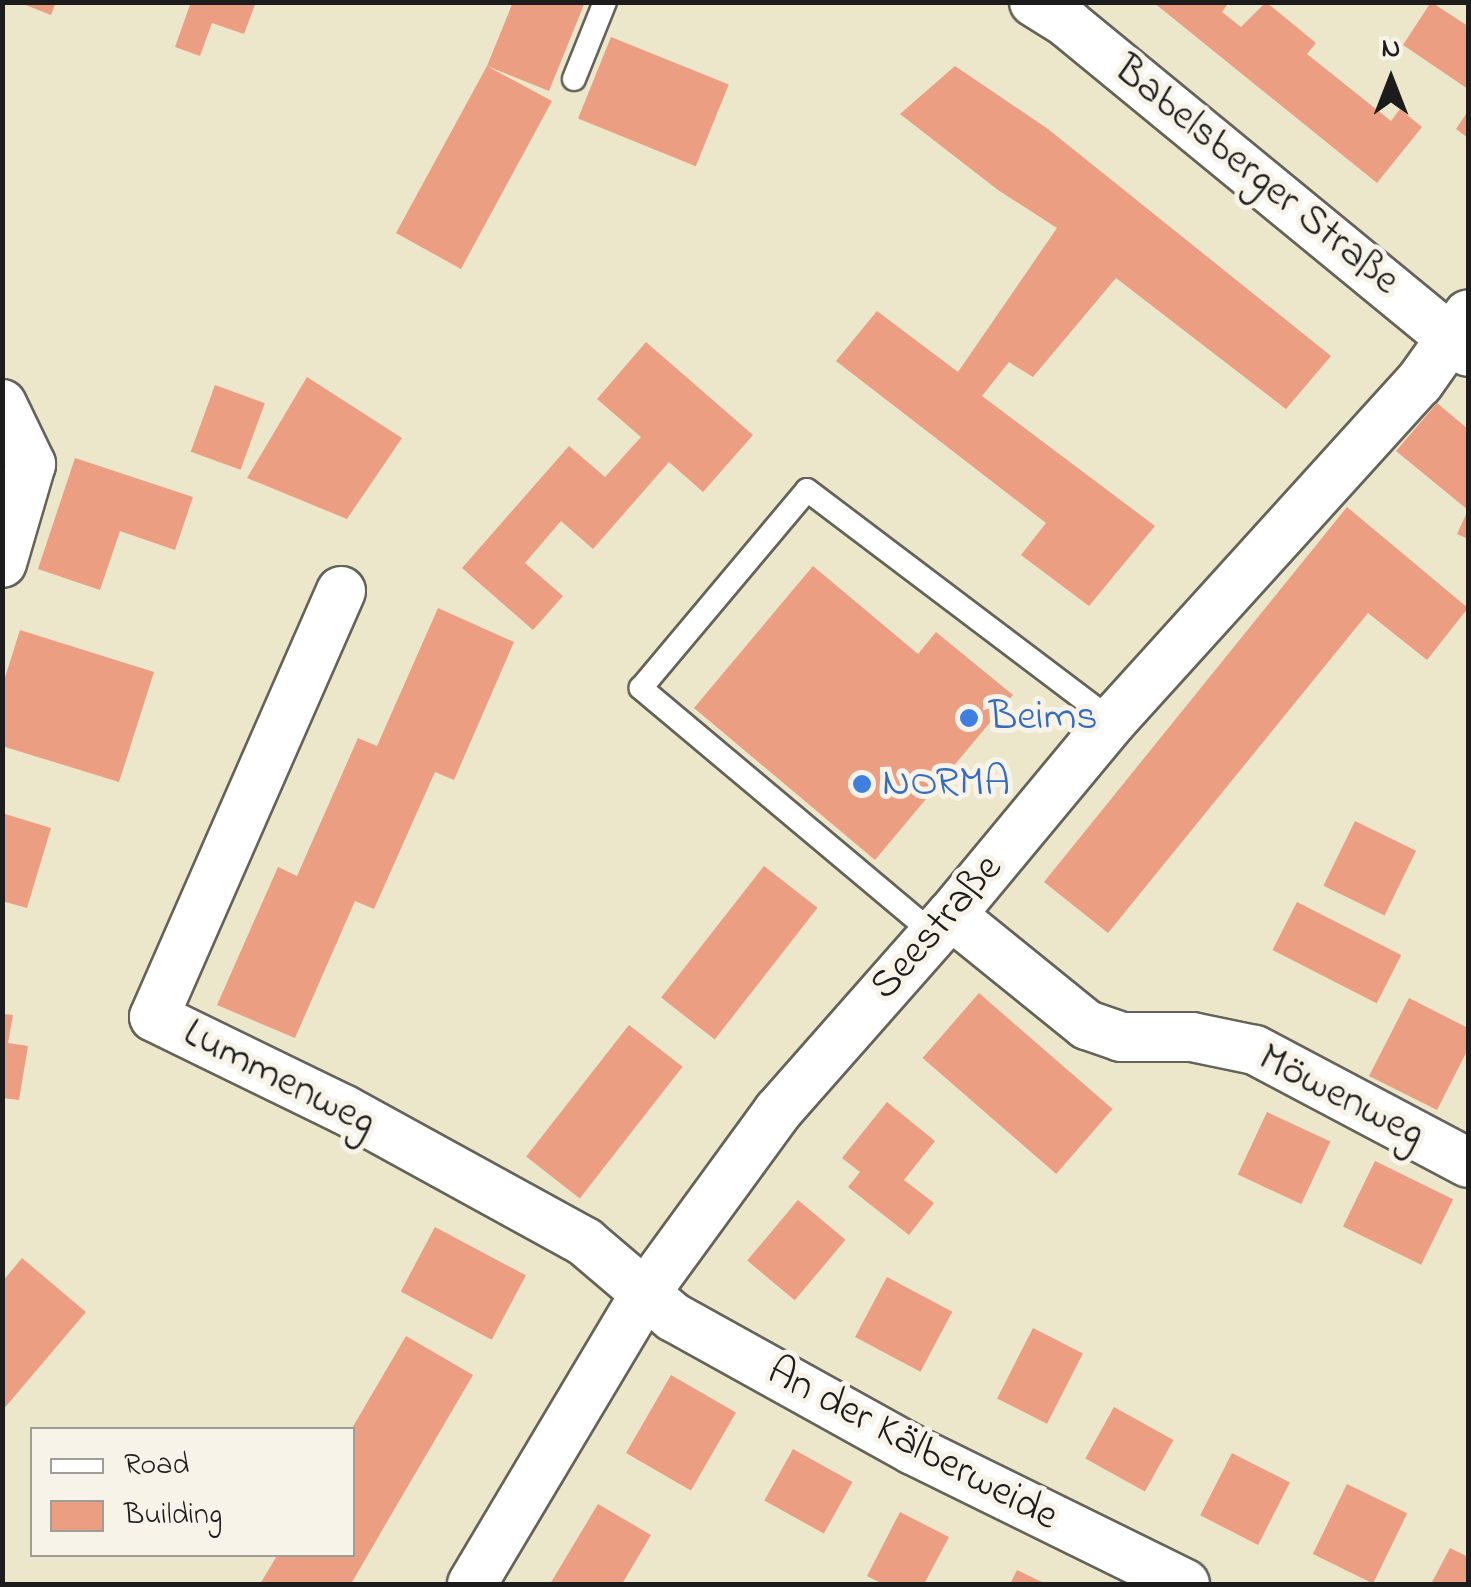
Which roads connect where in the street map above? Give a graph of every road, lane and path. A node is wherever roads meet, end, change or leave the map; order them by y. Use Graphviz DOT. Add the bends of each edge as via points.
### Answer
graph roads {
  1 [pos="605,2"];
  2 [pos="1034,2"];
  3 [pos="574,79"];
  4 [pos="1463,335"];
  5 [pos="2,404"];
  6 [pos="2,563"];
  7 [pos="341,590"];
  8 [pos="1112,721"];
  9 [pos="943,924"];
  10 [pos="1468,1163"];
  11 [pos="646,1292"];
  12 [pos="1160,1579"];
  13 [pos="472,1584"];
  1 -- 3 [label="lane"];
  2 -- 4 [label="street, Babelsberger Straße"];
  4 -- 8 [label="street, Seestraße"];
  5 -- 6 [label="street" via="30,464"];
  7 -- 11 [label="street, Lummenweg" via="154,1017 345,1110 568,1233"];
  8 -- 9 [label="street, Seestraße"];
  8 -- 9 [label="lane" via="807,490 641,688"];
  9 -- 10 [label="street, Möwenweg" via="1087,1025 1121,1037 1192,1037 1255,1050"];
  9 -- 11 [label="street, Seestraße" via="778,1111"];
  11 -- 12 [label="street, An der Kälberweide" via="673,1317"];
  11 -- 13 [label="street, Seestraße"];
}
